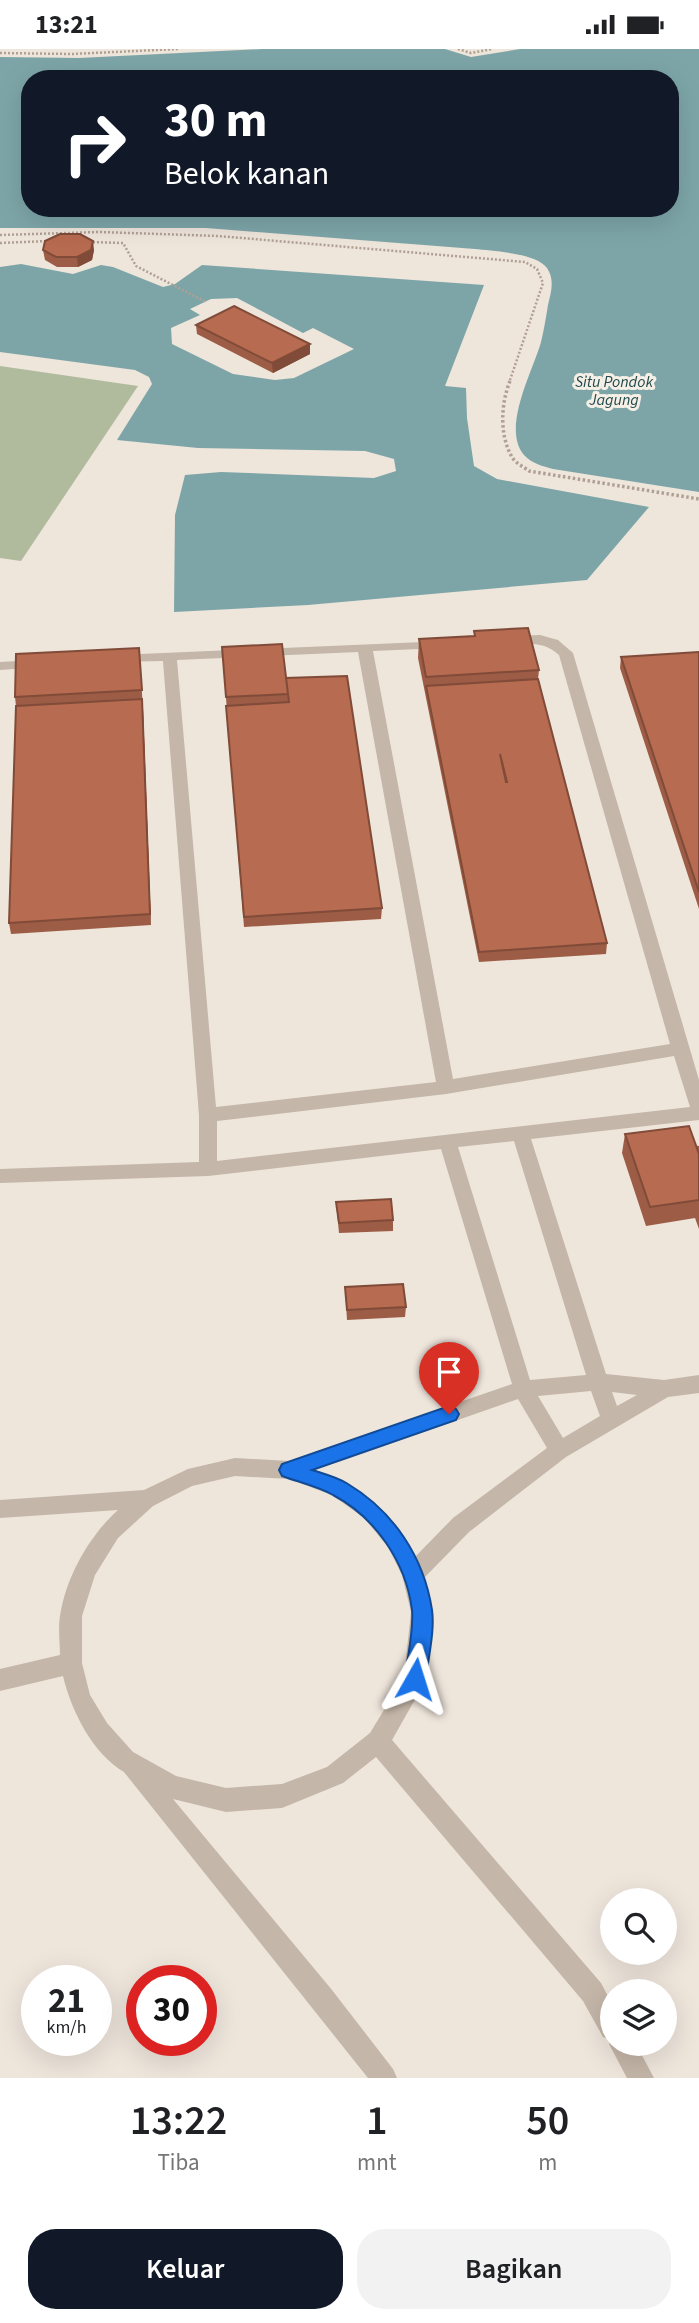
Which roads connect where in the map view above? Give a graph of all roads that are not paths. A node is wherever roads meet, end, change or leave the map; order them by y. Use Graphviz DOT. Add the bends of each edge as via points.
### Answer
graph roads {
  1 [pos="498,641"];
  2 [pos="458,643"];
  3 [pos="365,649"];
  4 [pos="170,656"];
  5 [pos="105,660"];
  6 [pos="52,663"];
  7 [pos="0,666"];
  8 [pos="680,1049"];
  9 [pos="446,1087"];
  10 [pos="699,1107"];
  11 [pos="699,1113"];
  12 [pos="208,1115"];
  13 [pos="521,1135"];
  14 [pos="447,1140"];
  15 [pos="208,1169"];
  16 [pos="0,1176"];
  17 [pos="598,1382"];
  18 [pos="699,1384"];
  19 [pos="523,1389"];
  20 [pos="664,1389"];
  21 [pos="612,1420"];
  22 [pos="559,1451"];
  23 [pos="289,1470"];
  24 [pos="146,1499"];
  25 [pos="0,1509"];
  26 [pos="413,1574"];
  27 [pos="71,1663"];
  28 [pos="0,1680"];
  29 [pos="378,1741"];
  30 [pos="125,1760"];
  31 [pos="600,2006"];
  32 [pos="629,2056"];
  33 [pos="384,2078"];
  34 [pos="641,2078"];
  1 -- 8 [label="street" via="538,638 554,642 566,653"];
  2 -- 3 [label="street"];
  3 -- 4 [label="street"];
  3 -- 9 [label="street"];
  4 -- 5 [label="street"];
  4 -- 12 [label="street"];
  6 -- 7 [label="street"];
  8 -- 9 [label="street"];
  8 -- 10 [label="street"];
  9 -- 12 [label="street"];
  11 -- 13 [label="street"];
  12 -- 15 [label="street"];
  13 -- 14 [label="street"];
  13 -- 17 [label="street"];
  14 -- 15 [label="street"];
  14 -- 19 [label="street"];
  15 -- 16 [label="street"];
  17 -- 19 [label="street"];
  17 -- 20 [label="street"];
  17 -- 21 [label="street"];
  18 -- 20 [label="street"];
  19 -- 22 [label="street"];
  19 -- 23 [label="street"];
  20 -- 21 [label="street"];
  21 -- 22 [label="street"];
  22 -- 26 [label="street" via="461,1525"];
  23 -- 24 [label="street" via="235,1467 188,1478"];
  23 -- 26 [label="street" via="339,1488 371,1511 396,1540"];
  24 -- 25 [label="street"];
  24 -- 27 [label="street" via="110,1531 85,1571 71,1616"];
  26 -- 29 [label="street" via="422,1612 415,1679"];
  27 -- 28 [label="street"];
  27 -- 30 [label="street" via="80,1699 99,1731"];
  29 -- 30 [label="street" via="335,1775 271,1797 226,1800 172,1787"];
  29 -- 31 [label="street"];
  30 -- 33 [label="street"];
  32 -- 34 [label="street"];
}
